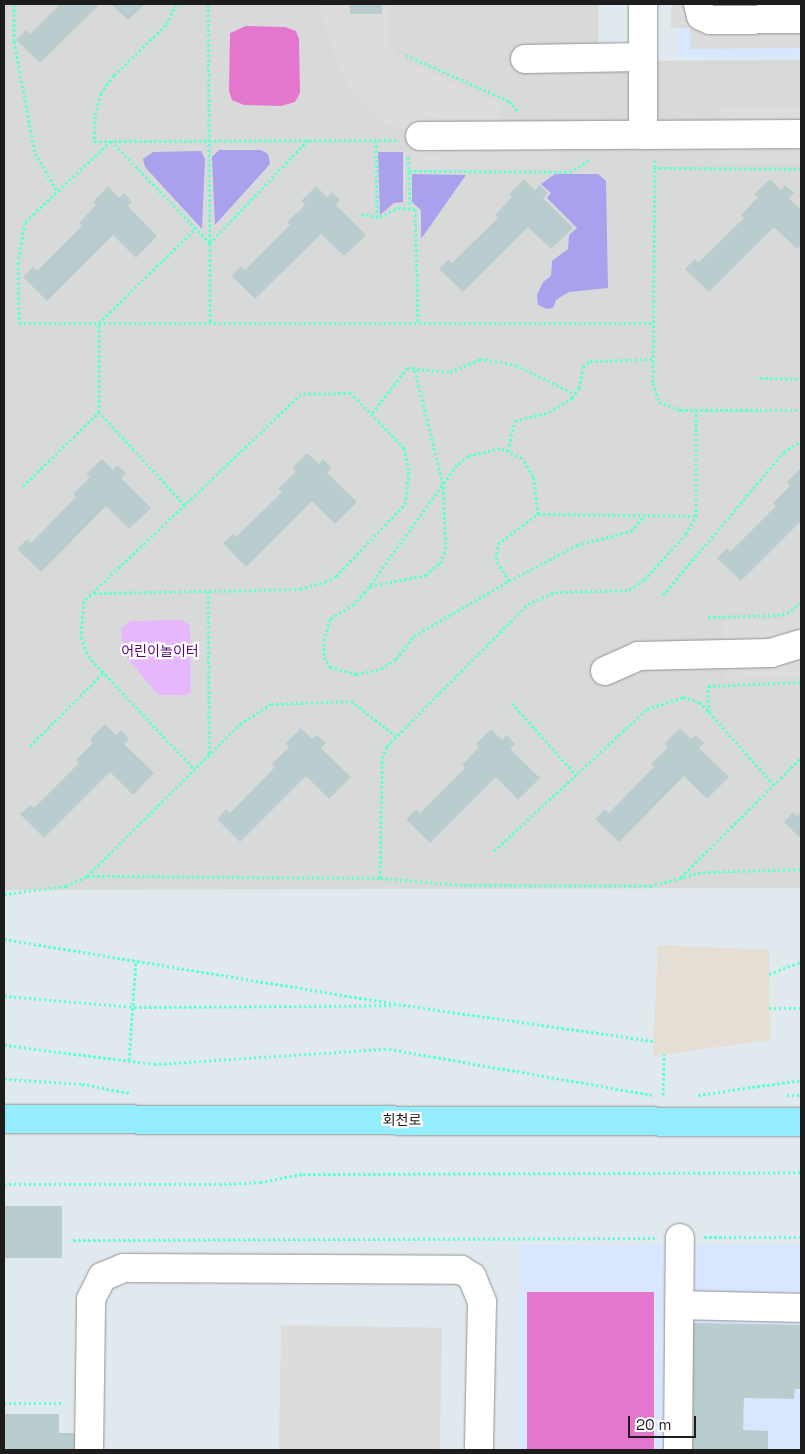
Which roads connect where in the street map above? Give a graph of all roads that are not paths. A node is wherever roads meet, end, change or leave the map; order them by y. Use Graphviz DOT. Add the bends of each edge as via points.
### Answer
graph roads {
  1 [pos="643,4"];
  2 [pos="698,4"];
  3 [pos="801,19"];
  4 [pos="643,57"];
  5 [pos="525,59"];
  6 [pos="801,134"];
  7 [pos="411,144"];
  8 [pos="649,144"];
  9 [pos="801,644"];
  10 [pos="605,671"];
  11 [pos="4,1119"];
  12 [pos="801,1122"];
  13 [pos="680,1238"];
  14 [pos="680,1305"];
  15 [pos="801,1308"];
  16 [pos="89,1450"];
  17 [pos="479,1450"];
  18 [pos="678,1450"];
  1 -- 4 [label="street"];
  2 -- 3 [label="street" via="701,16 710,20"];
  4 -- 5 [label="street"];
  4 -- 8 [label="street"];
  6 -- 8 [label="street"];
  7 -- 8 [label="street"];
  9 -- 10 [label="street" via="771,653 638,656"];
  11 -- 12 [label="main road, 회천로"];
  13 -- 14 [label="street"];
  14 -- 15 [label="street"];
  14 -- 18 [label="street"];
  16 -- 17 [label="street" via="91,1299 95,1286 111,1272 123,1268 461,1270 472,1277 479,1289 482,1332"];
}
